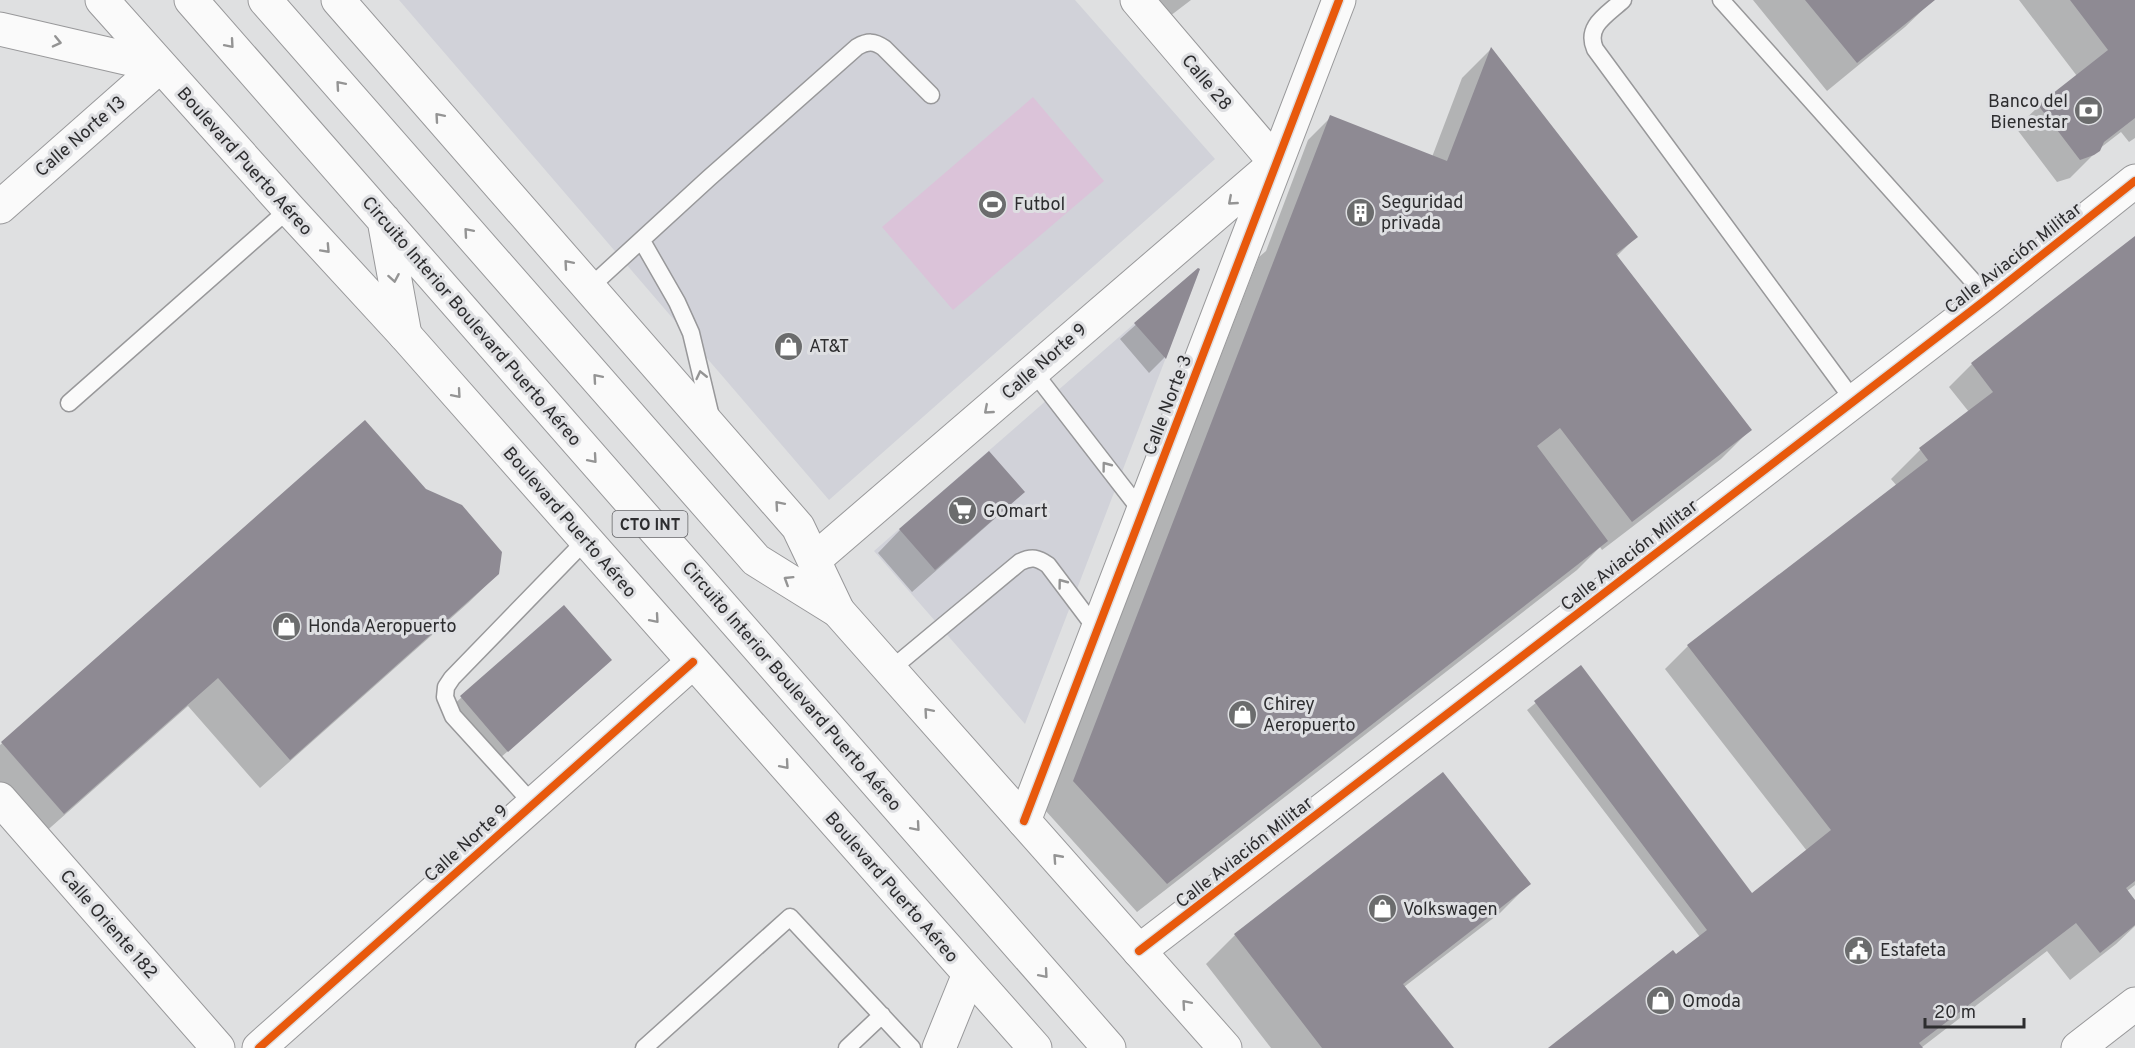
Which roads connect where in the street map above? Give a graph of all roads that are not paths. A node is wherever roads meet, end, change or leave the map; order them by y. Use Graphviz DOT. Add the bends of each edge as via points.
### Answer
graph roads {
  1 [pos="102,0"];
  2 [pos="191,0"];
  3 [pos="264,0"];
  4 [pos="338,0"];
  5 [pos="1137,0"];
  6 [pos="1339,0"];
  7 [pos="1623,0"];
  8 [pos="1721,0"];
  9 [pos="0,29"];
  10 [pos="160,66"];
  11 [pos="931,95"];
  12 [pos="1276,163"];
  13 [pos="2135,181"];
  14 [pos="0,207"];
  15 [pos="289,209"];
  16 [pos="384,220"];
  17 [pos="642,241"];
  18 [pos="589,288"];
  19 [pos="1988,297"];
  20 [pos="405,335"];
  21 [pos="1034,371"];
  22 [pos="1854,401"];
  23 [pos="69,403"];
  24 [pos="715,432"];
  25 [pos="1142,512"];
  26 [pos="586,540"];
  27 [pos="814,561"];
  28 [pos="838,610"];
  29 [pos="1097,630"];
  30 [pos="693,662"];
  31 [pos="890,670"];
  32 [pos="0,799"];
  33 [pos="533,804"];
  34 [pos="1024,821"];
  35 [pos="1140,951"];
  36 [pos="969,974"];
  37 [pos="2135,1004"];
  38 [pos="882,1015"];
  39 [pos="218,1048"];
  40 [pos="259,1048"];
  41 [pos="644,1048"];
  42 [pos="847,1048"];
  43 [pos="912,1048"];
  44 [pos="939,1048"];
  45 [pos="1035,1048"];
  46 [pos="1109,1048"];
  47 [pos="1225,1048"];
  48 [pos="2078,1048"];
  1 -- 10 [label="main road, Boulevard Puerto Aéreo / CTO INT"];
  2 -- 16 [label="main road, Circuito Interior Boulevard Puerto Aéreo / CTO INT, one-way"];
  28 -- 3 [label="main road, CTO INT, one-way" via="756,560"];
  18 -- 4 [label="main road, CTO INT, one-way"];
  5 -- 12 [label="main road, Calle 28"];
  6 -- 12 [label="main road, Calle Norte 3"];
  7 -- 22 [label="lane" via="1592,31 1594,49"];
  8 -- 19 [label="lane"];
  9 -- 10 [label="main road, one-way"];
  10 -- 14 [label="main road, Calle Norte 13"];
  10 -- 15 [label="main road, Boulevard Puerto Aéreo / CTO INT"];
  11 -- 17 [label="lane" via="876,42 857,47"];
  12 -- 21 [label="main road, Calle Norte 9, one-way"];
  12 -- 25 [label="main road, Calle Norte 3"];
  13 -- 19 [label="main road, Calle Aviación Militar"];
  15 -- 20 [label="main road, Boulevard Puerto Aéreo / CTO INT, one-way"];
  15 -- 23 [label="lane"];
  16 -- 20 [label="main road, one-way"];
  16 -- 46 [label="main road, Circuito Interior Boulevard Puerto Aéreo / CTO INT, one-way"];
  17 -- 18 [label="lane"];
  24 -- 17 [label="lane, one-way" via="691,333"];
  18 -- 24 [label="main road, CTO INT"];
  19 -- 22 [label="main road, Calle Aviación Militar"];
  20 -- 26 [label="main road, Boulevard Puerto Aéreo / CTO INT, one-way"];
  25 -- 21 [label="lane, one-way"];
  21 -- 27 [label="main road, Calle Norte 9, one-way"];
  22 -- 35 [label="main road, Calle Aviación Militar"];
  27 -- 24 [label="main road, CTO INT, one-way" via="798,527"];
  25 -- 29 [label="main road, Calle Norte 3"];
  26 -- 30 [label="main road, Boulevard Puerto Aéreo / CTO INT, one-way"];
  26 -- 33 [label="lane" via="446,687 445,697 453,716"];
  27 -- 28 [label="main road, CTO INT"];
  28 -- 31 [label="main road, CTO INT"];
  29 -- 31 [label="lane, one-way" via="1048,565 1029,557"];
  29 -- 34 [label="main road, Calle Norte 3"];
  30 -- 33 [label="main road, Calle Norte 9"];
  30 -- 36 [label="main road, Boulevard Puerto Aéreo / CTO INT, one-way"];
  34 -- 31 [label="main road, CTO INT, one-way"];
  32 -- 39 [label="main road, Calle Oriente 182"];
  33 -- 40 [label="main road, Calle Norte 9"];
  35 -- 34 [label="main road, CTO INT, one-way"];
  47 -- 35 [label="main road, CTO INT, one-way"];
  36 -- 44 [label="main road"];
  36 -- 45 [label="main road, Boulevard Puerto Aéreo / CTO INT"];
  37 -- 48 [label="main road"];
  38 -- 41 [label="lane" via="790,917"];
  38 -- 42 [label="lane"];
  38 -- 43 [label="lane"];
}
